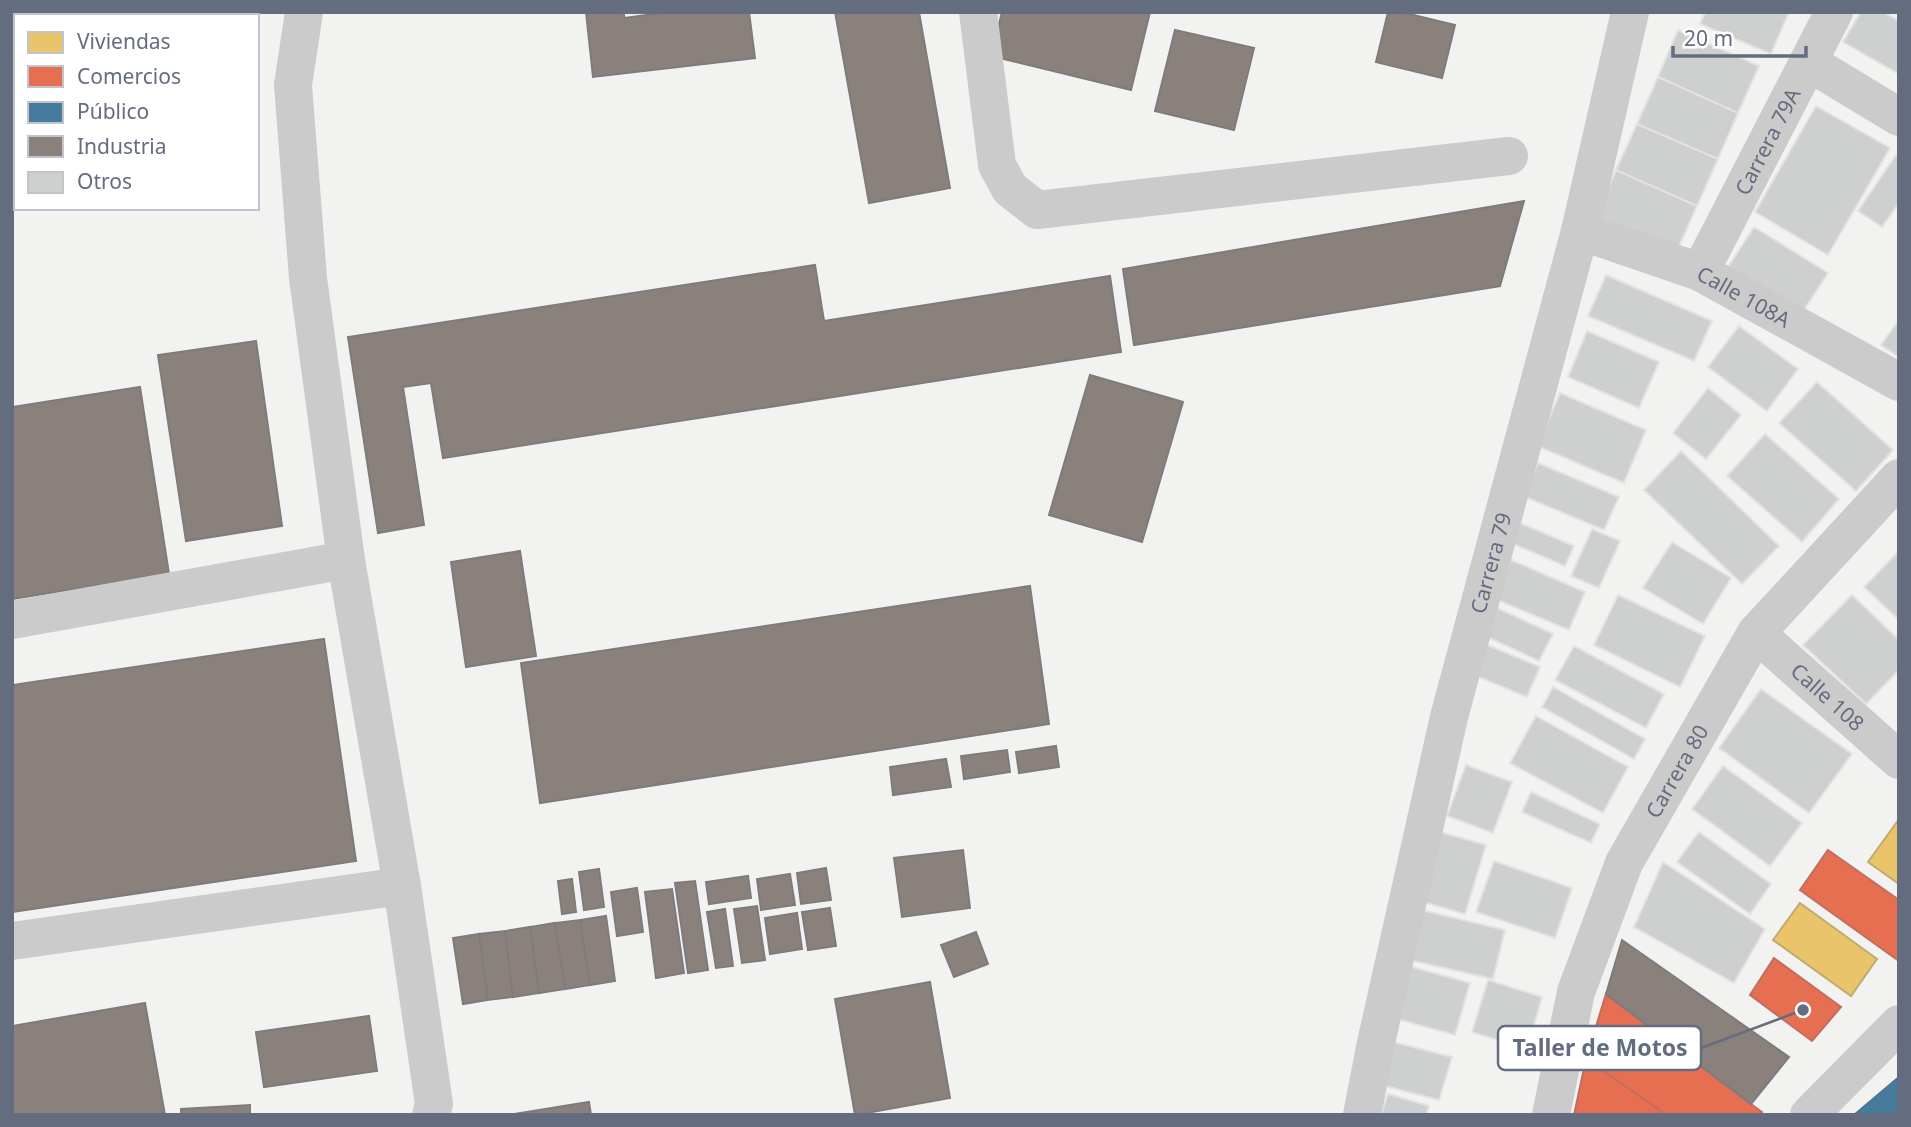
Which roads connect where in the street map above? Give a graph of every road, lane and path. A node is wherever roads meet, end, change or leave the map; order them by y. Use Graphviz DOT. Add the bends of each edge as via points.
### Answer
graph roads {
  1 [pos="304,12"];
  2 [pos="978,12"];
  3 [pos="1630,12"];
  4 [pos="1834,12"];
  5 [pos="1808,62"];
  6 [pos="1899,117"];
  7 [pos="1509,156"];
  8 [pos="1580,231"];
  9 [pos="1700,271"];
  10 [pos="1899,382"];
  11 [pos="1899,478"];
  12 [pos="346,560"];
  13 [pos="12,620"];
  14 [pos="1756,634"];
  15 [pos="1899,760"];
  16 [pos="402,887"];
  17 [pos="12,941"];
  18 [pos="1899,1024"];
  19 [pos="431,1115"];
  20 [pos="1362,1115"];
  21 [pos="1551,1115"];
  22 [pos="1809,1115"];
  1 -- 12 [label="street" via="293,85 296,126 308,278"];
  2 -- 7 [label="street" via="997,165 1010,189 1037,210"];
  3 -- 8 [label="street, Carrera 79"];
  4 -- 5 [label="street, Carrera 79A"];
  5 -- 6 [label="street"];
  5 -- 9 [label="street, Carrera 79A"];
  8 -- 9 [label="street, Calle 108A"];
  8 -- 20 [label="street, Carrera 79" via="1449,717"];
  9 -- 10 [label="street, Calle 108A"];
  11 -- 14 [label="street, Carrera 80"];
  12 -- 13 [label="street"];
  12 -- 16 [label="street"];
  14 -- 15 [label="street, Calle 108"];
  14 -- 21 [label="street, Carrera 80" via="1624,863 1576,992"];
  16 -- 17 [label="street"];
  16 -- 19 [label="street" via="434,1104"];
  18 -- 22 [label="street"];
}
